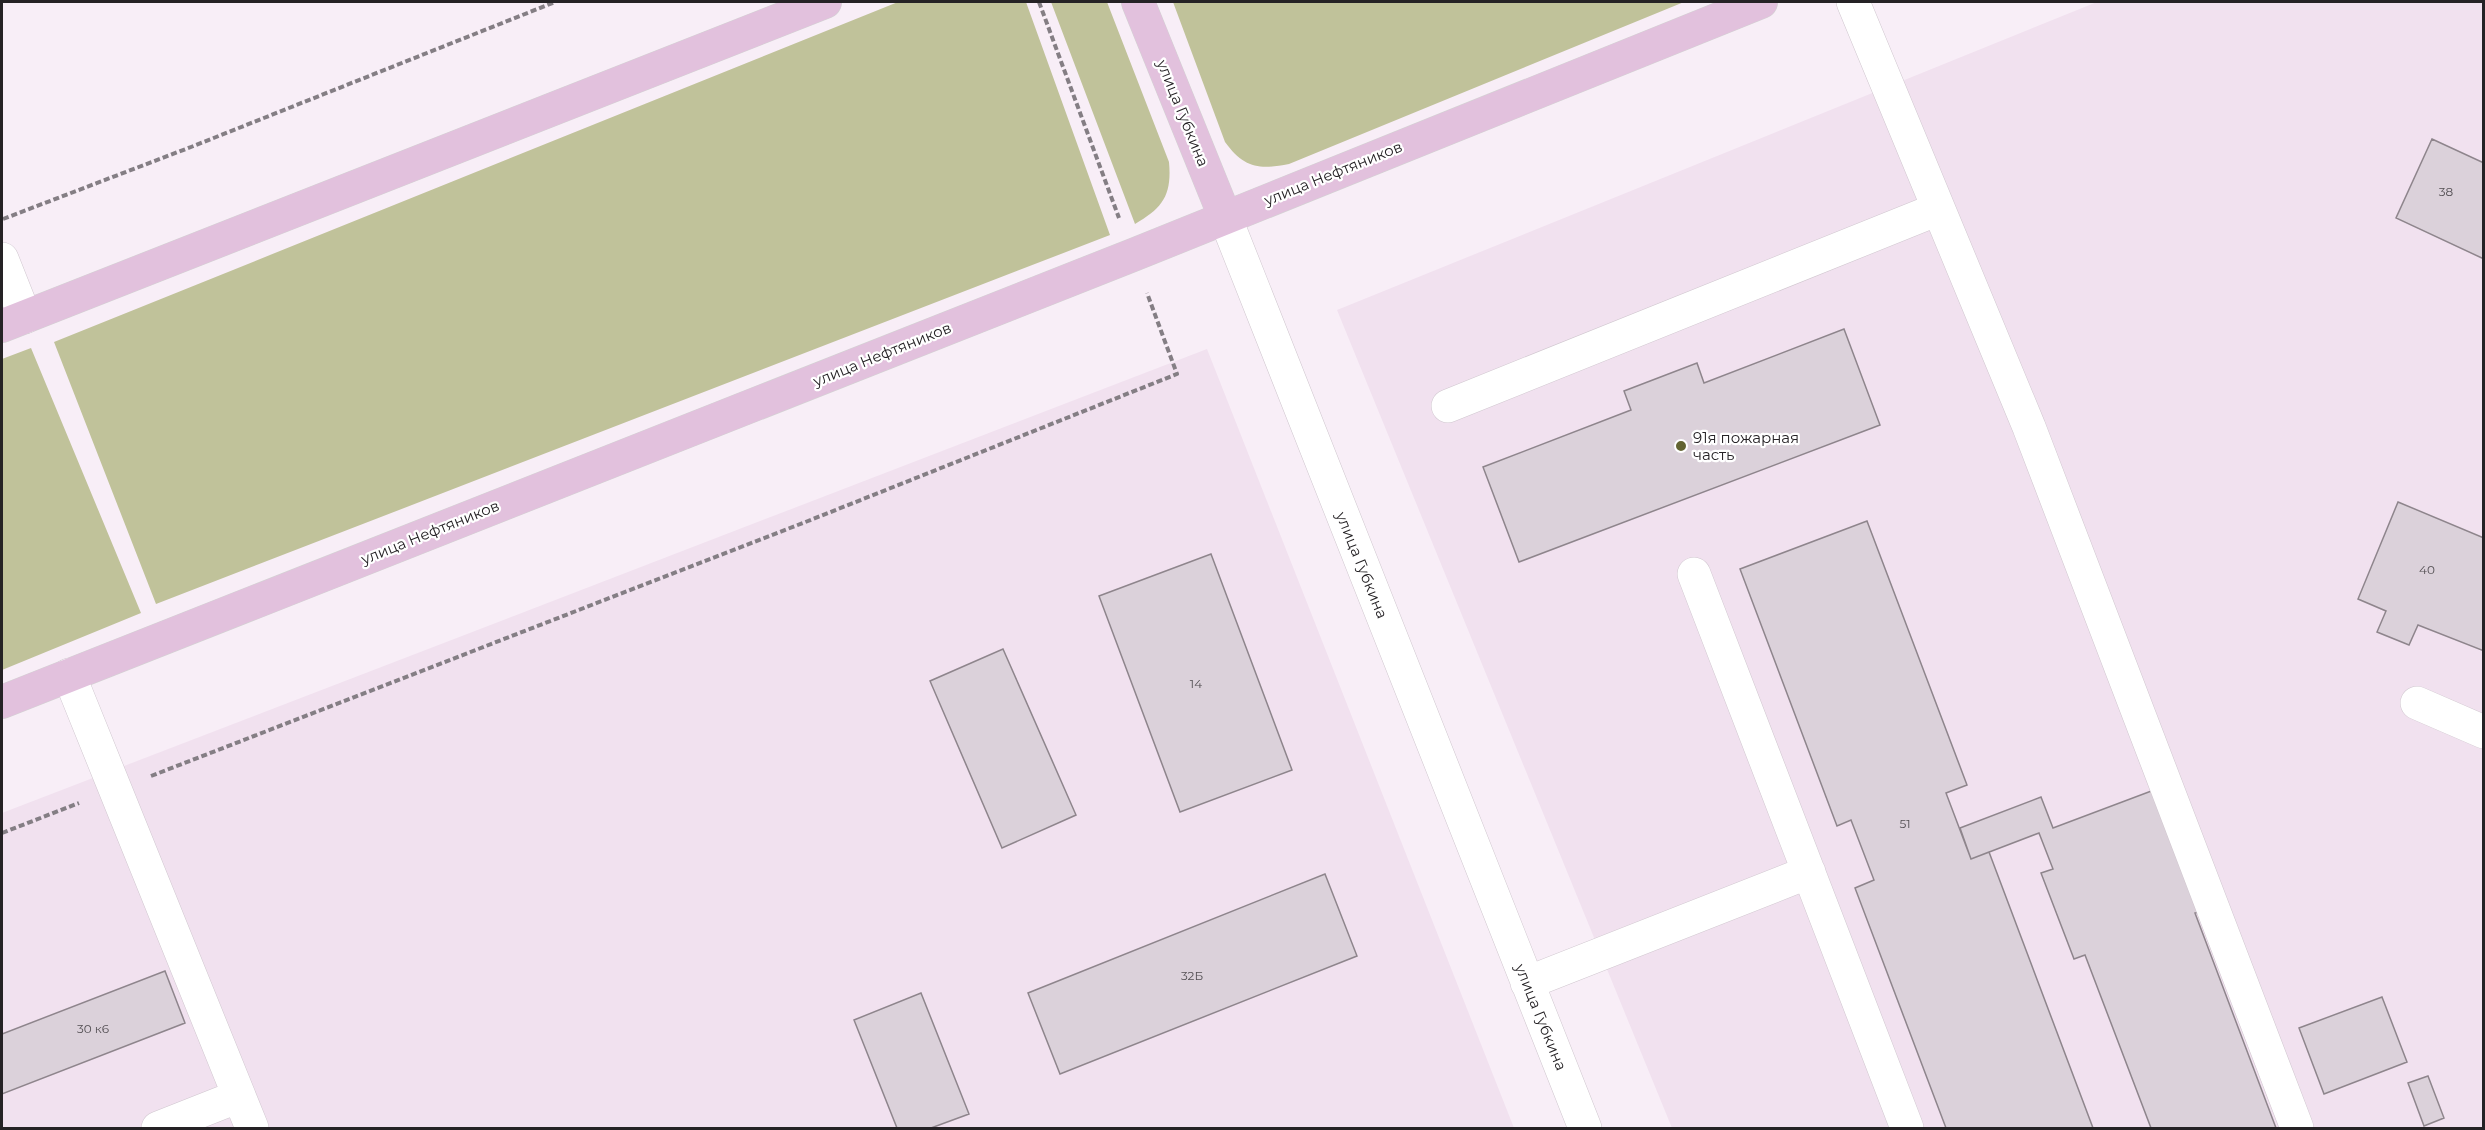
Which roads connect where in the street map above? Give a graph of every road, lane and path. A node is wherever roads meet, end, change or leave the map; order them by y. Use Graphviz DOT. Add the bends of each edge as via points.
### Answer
graph roads {
  1 [pos="555,2"];
  2 [pos="825,2"];
  3 [pos="1039,2"];
  4 [pos="1138,2"];
  5 [pos="1761,2"];
  6 [pos="1853,2"];
  7 [pos="1938,209"];
  8 [pos="1224,217"];
  9 [pos="2,220"];
  10 [pos="1133,255"];
  11 [pos="2,259"];
  12 [pos="13,321"];
  13 [pos="1448,406"];
  14 [pos="1694,574"];
  15 [pos="69,675"];
  16 [pos="2,702"];
  17 [pos="2416,703"];
  18 [pos="2484,732"];
  19 [pos="114,790"];
  20 [pos="2,833"];
  21 [pos="1809,872"];
  22 [pos="1527,983"];
  23 [pos="239,1096"];
  24 [pos="158,1128"];
  25 [pos="252,1128"];
  26 [pos="1585,1128"];
  27 [pos="1907,1128"];
  28 [pos="2297,1128"];
  1 -- 9 [label="path"];
  2 -- 12 [label="main road"];
  3 -- 10 [label="path"];
  4 -- 8 [label="main road, улица Губкина"];
  5 -- 8 [label="main road, улица Нефтяников"];
  6 -- 7 [label="street"];
  7 -- 13 [label="street"];
  7 -- 28 [label="street" via="2033,438"];
  8 -- 10 [label="main road, улица Нефтяников"];
  8 -- 22 [label="street, улица Губкина"];
  10 -- 15 [label="main road, улица Нефтяников"];
  10 -- 19 [label="path" via="1178,374"];
  11 -- 12 [label="street"];
  14 -- 21 [label="street"];
  15 -- 16 [label="main road, улица Нефтяников"];
  15 -- 19 [label="street"];
  17 -- 18 [label="street"];
  19 -- 20 [label="path"];
  19 -- 23 [label="street"];
  21 -- 22 [label="street"];
  21 -- 27 [label="street"];
  22 -- 26 [label="street, улица Губкина"];
  23 -- 24 [label="street"];
  23 -- 25 [label="street"];
}
